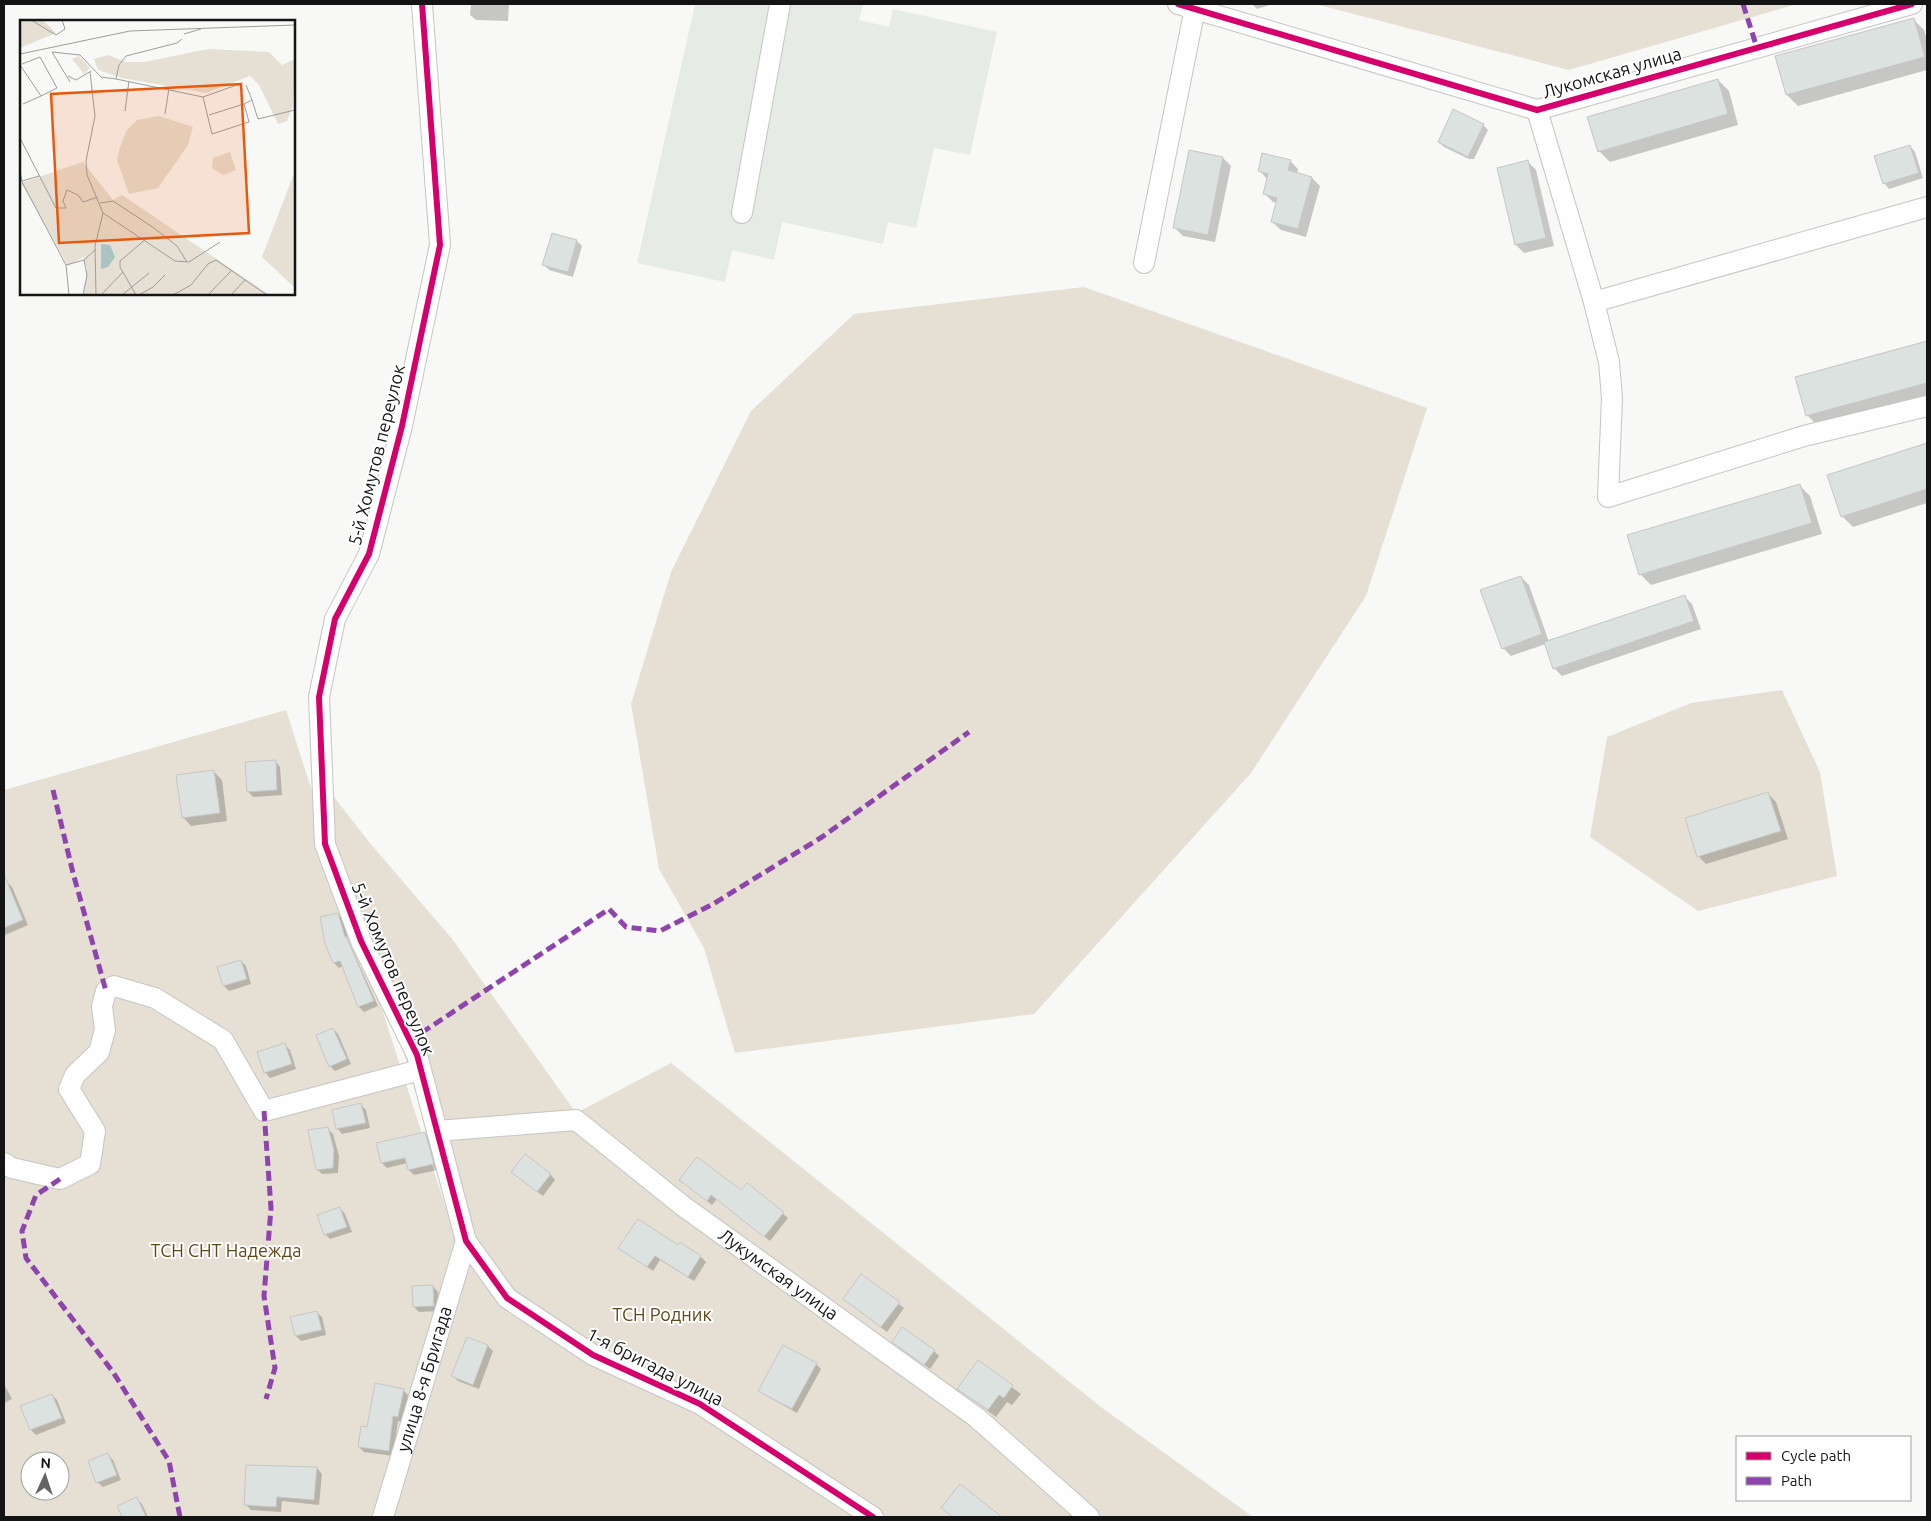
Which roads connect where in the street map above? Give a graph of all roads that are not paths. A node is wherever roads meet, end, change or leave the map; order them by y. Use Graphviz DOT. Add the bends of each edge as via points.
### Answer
graph roads {
  1 [pos="422,4"];
  2 [pos="780,4"];
  3 [pos="1912,4"];
  4 [pos="1186,6"];
  5 [pos="1537,110"];
  6 [pos="1927,207"];
  7 [pos="742,213"];
  8 [pos="1144,263"];
  9 [pos="1594,302"];
  10 [pos="1927,406"];
  11 [pos="420,1070"];
  12 [pos="437,1131"];
  13 [pos="4,1163"];
  14 [pos="466,1241"];
  15 [pos="383,1517"];
  16 [pos="873,1517"];
  17 [pos="1088,1517"];
  1 -- 11 [label="street, 5-й Хомутов переулок" via="440,245 402,426 369,554 335,619 319,697 325,844 361,941 417,1055"];
  2 -- 7 [label="street"];
  3 -- 5 [label="street, Лукомская улица"];
  4 -- 5 [label="street, Лукомская улица"];
  4 -- 8 [label="street"];
  5 -- 9 [label="street"];
  6 -- 9 [label="street"];
  9 -- 10 [label="street" via="1609,362 1612,398 1608,497 1804,436"];
  11 -- 12 [label="street, 5-й Хомутов переулок"];
  11 -- 13 [label="street" via="264,1111 223,1040 155,998 114,986 106,991 102,1006 105,1030 99,1052 75,1075 69,1089 95,1131 90,1164 60,1179 12,1168"];
  12 -- 14 [label="street, 5-й Хомутов переулок"];
  12 -- 17 [label="street, Лукумская улица" via="576,1120 683,1206 976,1417"];
  14 -- 15 [label="street, улица 8-я Бригада"];
  14 -- 16 [label="street, 1-я бригада улица" via="507,1298 593,1355 700,1404"];
}
